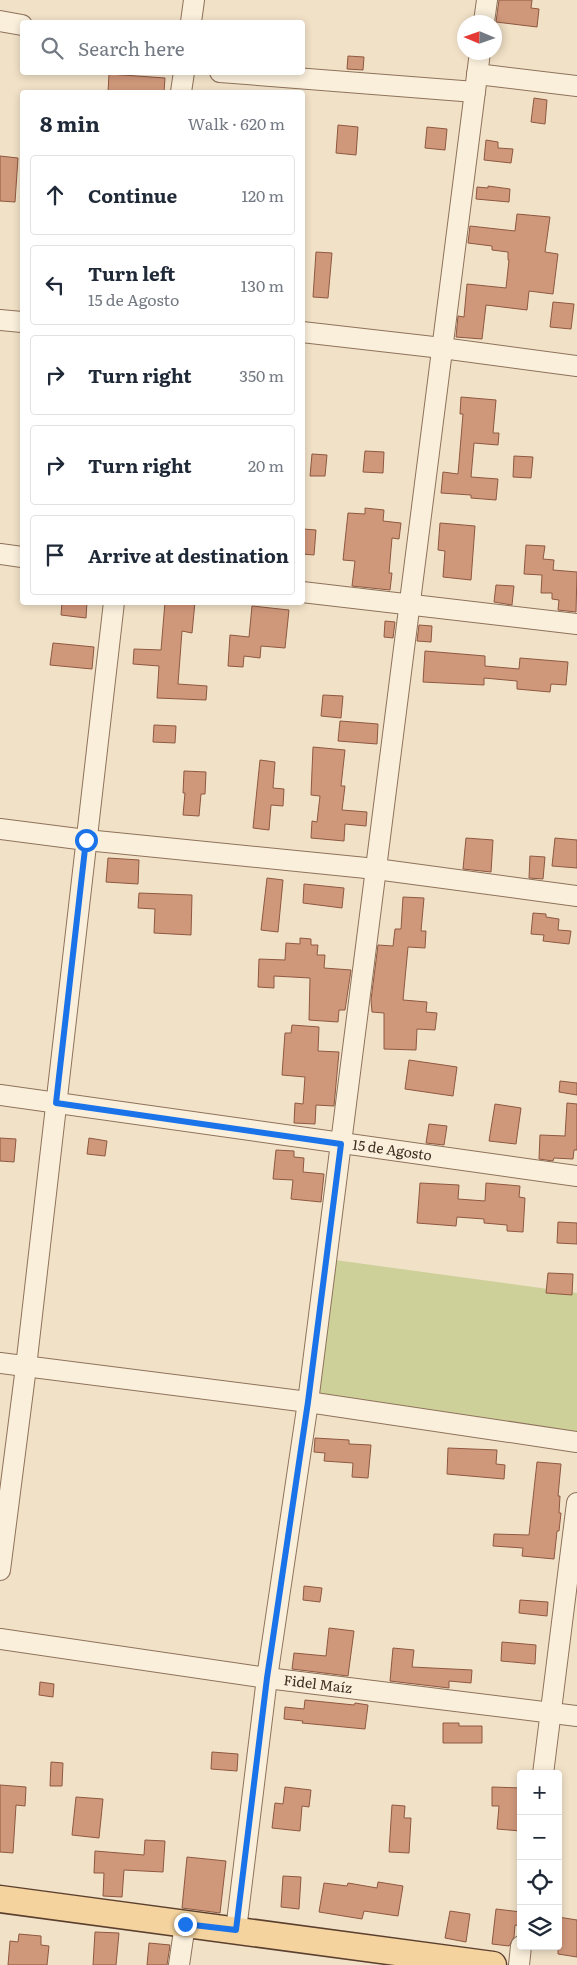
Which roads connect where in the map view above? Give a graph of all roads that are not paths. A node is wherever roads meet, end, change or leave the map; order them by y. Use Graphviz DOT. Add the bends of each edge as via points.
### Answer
graph roads {
  1 [pos="194,0"];
  2 [pos="487,0"];
  3 [pos="485,15"];
  4 [pos="191,20"];
  5 [pos="0,21"];
  6 [pos="20,25"];
  7 [pos="479,60"];
  8 [pos="184,75"];
  9 [pos="290,75"];
  10 [pos="476,83"];
  11 [pos="577,86"];
  12 [pos="181,90"];
  13 [pos="0,320"];
  14 [pos="20,322"];
  15 [pos="305,332"];
  16 [pos="442,348"];
  17 [pos="577,366"];
  18 [pos="0,554"];
  19 [pos="20,557"];
  20 [pos="305,592"];
  21 [pos="114,605"];
  22 [pos="410,605"];
  23 [pos="577,624"];
  24 [pos="0,829"];
  25 [pos="86,840"];
  26 [pos="376,870"];
  27 [pos="577,896"];
  28 [pos="0,1095"];
  29 [pos="56,1103"];
  30 [pos="341,1144"];
  31 [pos="577,1176"];
  32 [pos="0,1363"];
  33 [pos="26,1367"];
  34 [pos="308,1402"];
  35 [pos="577,1442"];
  36 [pos="577,1503"];
  37 [pos="0,1570"];
  38 [pos="0,1639"];
  39 [pos="267,1678"];
  40 [pos="550,1713"];
  41 [pos="577,1716"];
  42 [pos="543,1770"];
  43 [pos="0,1899"];
  44 [pos="185,1924"];
  45 [pos="236,1930"];
  46 [pos="521,1950"];
  47 [pos="411,1959"];
  48 [pos="179,1965"];
  49 [pos="493,1965"];
  50 [pos="519,1965"];
  1 -- 4 [label="street"];
  2 -- 3 [label="street"];
  5 -- 6 [label="street"];
  7 -- 10 [label="street"];
  8 -- 12 [label="street"];
  9 -- 10 [label="street"];
  10 -- 11 [label="street"];
  10 -- 16 [label="street"];
  13 -- 14 [label="street"];
  15 -- 16 [label="street"];
  16 -- 17 [label="street"];
  16 -- 22 [label="street"];
  18 -- 19 [label="street"];
  20 -- 22 [label="street"];
  21 -- 25 [label="street"];
  22 -- 23 [label="street"];
  22 -- 26 [label="street"];
  24 -- 25 [label="street"];
  25 -- 26 [label="street"];
  25 -- 29 [label="street"];
  26 -- 27 [label="street"];
  26 -- 30 [label="street"];
  28 -- 29 [label="street, 15 de Agosto"];
  29 -- 30 [label="street, 15 de Agosto"];
  29 -- 33 [label="street"];
  30 -- 31 [label="street, 15 de Agosto"];
  30 -- 34 [label="street"];
  32 -- 33 [label="street"];
  33 -- 34 [label="street"];
  33 -- 37 [label="street"];
  34 -- 35 [label="street"];
  34 -- 39 [label="street"];
  36 -- 40 [label="street"];
  38 -- 39 [label="street, Fidel Maíz"];
  39 -- 40 [label="street, Fidel Maíz"];
  39 -- 45 [label="street"];
  40 -- 41 [label="street, Fidel Maíz"];
  40 -- 42 [label="street"];
  43 -- 44 [label="main road"];
  44 -- 45 [label="main road"];
  44 -- 48 [label="street"];
  45 -- 47 [label="main road"];
  46 -- 50 [label="street"];
  47 -- 49 [label="main road"];
}
